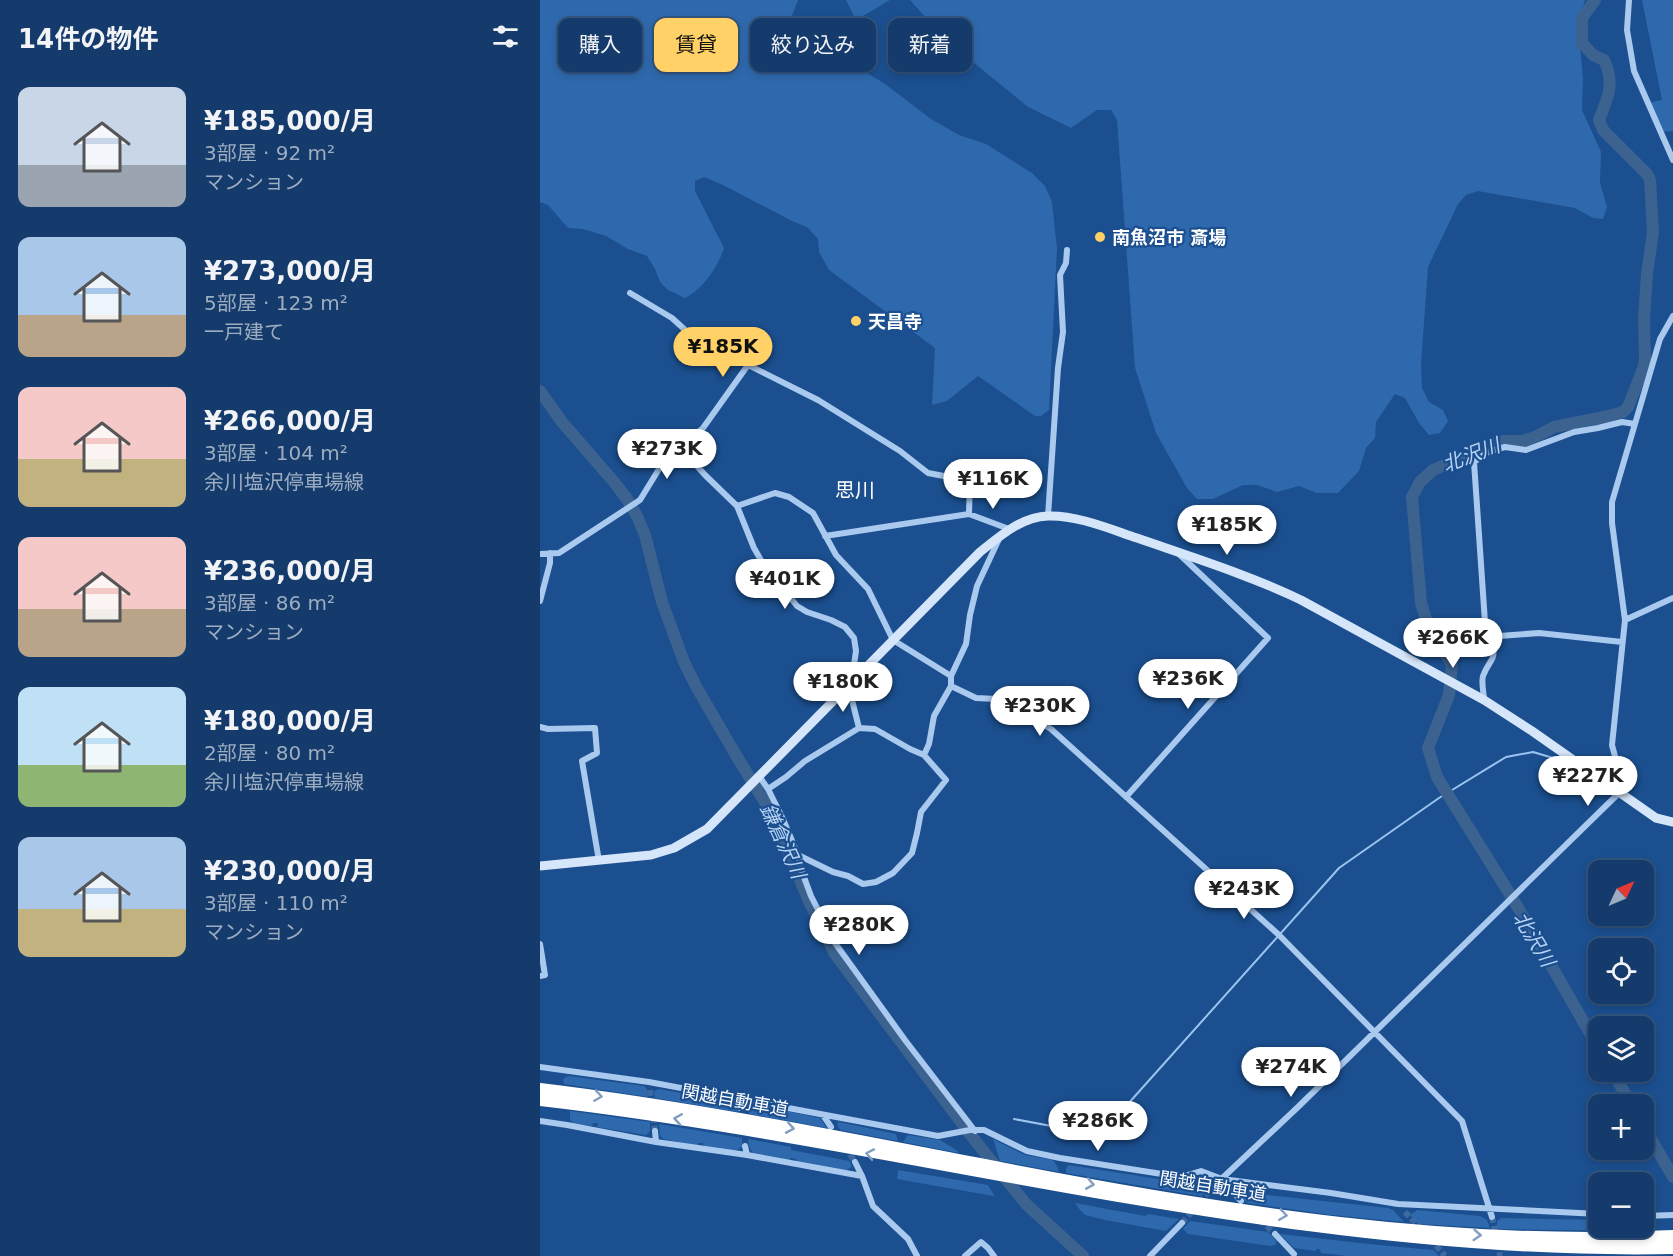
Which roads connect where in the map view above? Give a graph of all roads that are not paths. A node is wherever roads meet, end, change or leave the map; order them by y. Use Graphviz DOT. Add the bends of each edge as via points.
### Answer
graph roads {
  1 [pos="1629,0"];
  2 [pos="1673,160"];
  3 [pos="1067,250"];
  4 [pos="630,293"];
  5 [pos="1673,316"];
  6 [pos="748,365"];
  7 [pos="1635,424"];
  8 [pos="680,447"];
  9 [pos="737,506"];
  10 [pos="969,513"];
  11 [pos="1048,516"];
  12 [pos="1005,532"];
  13 [pos="825,536"];
  14 [pos="1177,552"];
  15 [pos="549,553"];
  16 [pos="540,554"];
  17 [pos="1673,598"];
  18 [pos="540,601"];
  19 [pos="1625,620"];
  20 [pos="1486,637"];
  21 [pos="893,640"];
  22 [pos="1622,642"];
  23 [pos="951,676"];
  24 [pos="852,683"];
  25 [pos="951,686"];
  26 [pos="1484,700"];
  27 [pos="540,727"];
  28 [pos="860,728"];
  29 [pos="924,755"];
  30 [pos="759,776"];
  31 [pos="768,789"];
  32 [pos="1619,793"];
  33 [pos="1126,796"];
  34 [pos="1673,822"];
  35 [pos="798,855"];
  36 [pos="599,861"];
  37 [pos="540,866"];
  38 [pos="540,944"];
  39 [pos="540,976"];
  40 [pos="1375,1032"];
  41 [pos="540,1067"];
  42 [pos="650,1082"];
  43 [pos="540,1089"];
  44 [pos="650,1090"];
  45 [pos="739,1099"];
  46 [pos="540,1100"];
  47 [pos="740,1108"];
  48 [pos="823,1115"];
  49 [pos="540,1121"];
  50 [pos="831,1127"];
  51 [pos="972,1130"];
  52 [pos="655,1131"];
  53 [pos="656,1142"];
  54 [pos="745,1146"];
  55 [pos="747,1155"];
  56 [pos="855,1162"];
  57 [pos="862,1176"];
  58 [pos="1222,1179"];
  59 [pos="1215,1185"];
  60 [pos="1241,1201"];
  61 [pos="1398,1204"];
  62 [pos="1490,1209"];
  63 [pos="1405,1212"];
  64 [pos="1588,1213"];
  65 [pos="1673,1215"];
  66 [pos="1654,1216"];
  67 [pos="1492,1217"];
  68 [pos="1182,1223"];
  69 [pos="1275,1234"];
  70 [pos="1673,1236"];
  71 [pos="1673,1248"];
  72 [pos="1294,1254"];
  73 [pos="917,1256"];
  74 [pos="965,1256"];
  75 [pos="994,1256"];
  76 [pos="1150,1256"];
  1 -- 2 [label="street" via="1627,30 1634,71"];
  3 -- 11 [label="street" via="1060,275 1063,332"];
  4 -- 6 [label="street" via="672,318 694,338"];
  5 -- 7 [label="street" via="1660,339"];
  6 -- 8 [label="street" via="703,428"];
  6 -- 10 [label="street" via="818,400 928,473 970,482"];
  7 -- 19 [label="street" via="1612,501"];
  7 -- 20 [label="street" via="1622,422 1574,432 1526,450 1505,447 1474,462"];
  8 -- 9 [label="street"];
  8 -- 15 [label="street" via="668,456 640,500 559,553"];
  9 -- 13 [label="street" via="776,493 789,497 813,513"];
  9 -- 24 [label="street" via="762,562 797,606 846,627 854,638"];
  10 -- 12 [label="street"];
  10 -- 13 [label="street"];
  11 -- 12 [label="main road"];
  11 -- 14 [label="main road" via="1085,521"];
  12 -- 21 [label="main road"];
  12 -- 23 [label="street" via="977,586 966,644"];
  13 -- 21 [label="street" via="836,555 868,589"];
  14 -- 26 [label="main road" via="1278,590"];
  14 -- 33 [label="street" via="1268,638"];
  15 -- 16 [label="street"];
  15 -- 18 [label="street"];
  17 -- 19 [label="street"];
  19 -- 22 [label="street"];
  20 -- 22 [label="street" via="1539,633"];
  20 -- 26 [label="street" via="1494,648 1493,660 1482,678"];
  21 -- 23 [label="street"];
  21 -- 24 [label="main road"];
  22 -- 32 [label="street" via="1612,745 1621,779"];
  23 -- 25 [label="street"];
  24 -- 28 [label="street" via="850,692"];
  24 -- 30 [label="main road"];
  25 -- 29 [label="street" via="934,716"];
  25 -- 33 [label="street" via="976,698 997,699 1051,729"];
  26 -- 32 [label="main road"];
  27 -- 36 [label="street" via="595,728 597,753 582,761"];
  28 -- 29 [label="street" via="874,729"];
  28 -- 31 [label="street"];
  29 -- 35 [label="street" via="946,780 921,812 912,853 893,873 863,884"];
  30 -- 31 [label="street"];
  30 -- 36 [label="main road" via="707,829 674,848"];
  31 -- 35 [label="street"];
  32 -- 34 [label="main road" via="1656,818"];
  32 -- 40 [label="street"];
  33 -- 40 [label="street" via="1279,935"];
  35 -- 51 [label="street" via="811,896 835,943"];
  36 -- 37 [label="main road"];
  38 -- 39 [label="street" via="545,975"];
  40 -- 58 [label="street"];
  40 -- 62 [label="street" via="1462,1121"];
  41 -- 42 [label="street"];
  42 -- 44 [label="street"];
  42 -- 45 [label="street"];
  43 -- 70 [label="highway, 関越自動車道, one-way" via="669,1107 1012,1170 1323,1221 1464,1234"];
  45 -- 47 [label="street"];
  45 -- 48 [label="street"];
  71 -- 46 [label="highway, 関越自動車道, one-way" via="1556,1249 1460,1244 1292,1228 724,1127"];
  48 -- 50 [label="street"];
  48 -- 51 [label="street" via="938,1136"];
  49 -- 53 [label="street"];
  51 -- 58 [label="street" via="984,1130 1027,1151 1060,1158 1181,1177 1201,1171"];
  52 -- 53 [label="street"];
  53 -- 55 [label="street"];
  54 -- 55 [label="street"];
  55 -- 57 [label="street"];
  56 -- 57 [label="street"];
  57 -- 73 [label="street" via="873,1206 908,1239"];
  58 -- 59 [label="street"];
  58 -- 60 [label="street"];
  58 -- 61 [label="street"];
  61 -- 62 [label="street"];
  61 -- 63 [label="street"];
  62 -- 64 [label="street"];
  62 -- 67 [label="street"];
  65 -- 66 [label="street"];
  68 -- 76 [label="street"];
  69 -- 72 [label="street"];
  74 -- 75 [label="street" via="981,1242"];
}
